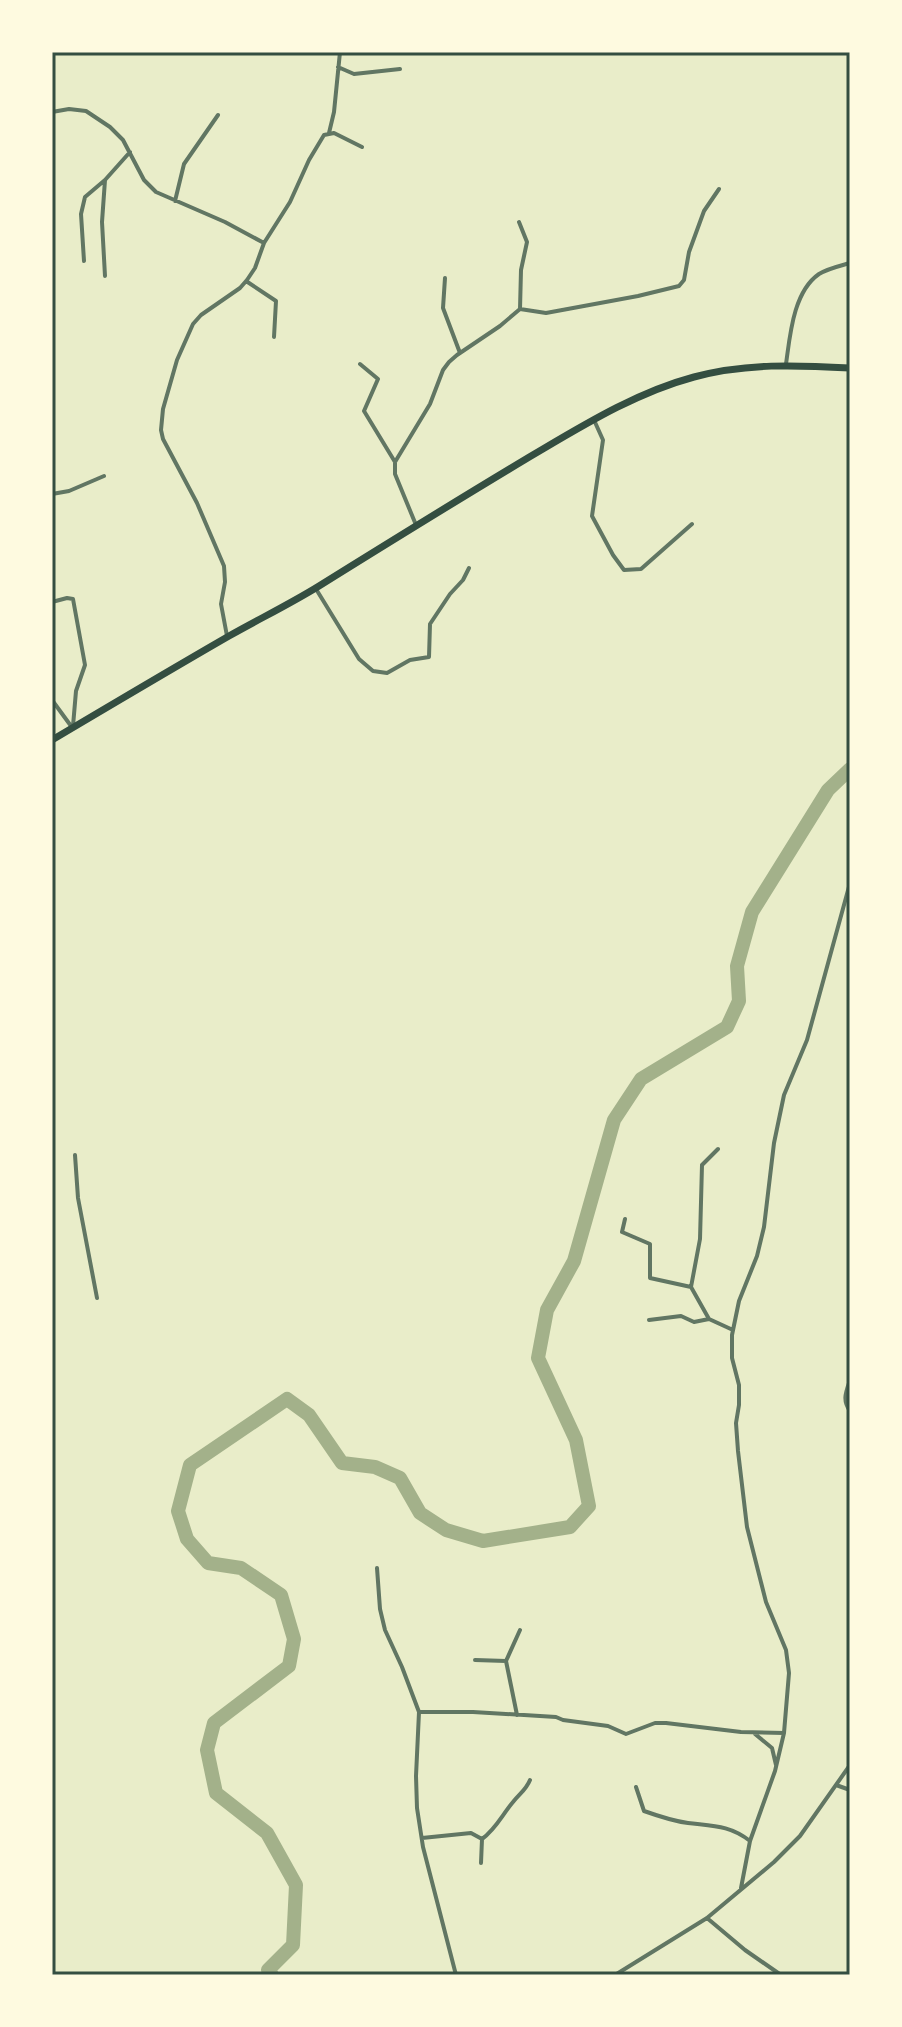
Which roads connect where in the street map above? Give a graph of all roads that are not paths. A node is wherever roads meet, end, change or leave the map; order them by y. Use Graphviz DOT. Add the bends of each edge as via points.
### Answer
graph roads {
  1 [pos="340,52"];
  2 [pos="338,67"];
  3 [pos="400,69"];
  4 [pos="52,112"];
  5 [pos="218,115"];
  6 [pos="329,133"];
  7 [pos="362,147"];
  8 [pos="130,152"];
  9 [pos="105,180"];
  10 [pos="719,189"];
  11 [pos="175,201"];
  12 [pos="519,222"];
  13 [pos="264,243"];
  14 [pos="84,261"];
  15 [pos="850,263"];
  16 [pos="105,276"];
  17 [pos="445,278"];
  18 [pos="246,281"];
  19 [pos="520,309"];
  20 [pos="274,337"];
  21 [pos="460,353"];
  22 [pos="360,364"];
  23 [pos="786,364"];
  24 [pos="850,368"];
  25 [pos="594,420"];
  26 [pos="395,462"];
  27 [pos="104,476"];
  28 [pos="52,494"];
  29 [pos="692,524"];
  30 [pos="416,525"];
  31 [pos="469,568"];
  32 [pos="316,588"];
  33 [pos="52,602"];
  34 [pos="228,637"];
  35 [pos="52,700"];
  36 [pos="73,728"];
  37 [pos="52,740"];
  38 [pos="850,883"];
  39 [pos="718,1149"];
  40 [pos="75,1155"];
  41 [pos="625,1219"];
  42 [pos="691,1287"];
  43 [pos="97,1298"];
  44 [pos="709,1319"];
  45 [pos="649,1320"];
  46 [pos="733,1330"];
  47 [pos="850,1380"];
  48 [pos="850,1411"];
  49 [pos="377,1568"];
  50 [pos="520,1630"];
  51 [pos="475,1660"];
  52 [pos="506,1661"];
  53 [pos="419,1712"];
  54 [pos="517,1715"];
  55 [pos="754,1733"];
  56 [pos="784,1733"];
  57 [pos="850,1765"];
  58 [pos="776,1767"];
  59 [pos="530,1780"];
  60 [pos="836,1785"];
  61 [pos="636,1787"];
  62 [pos="850,1790"];
  63 [pos="422,1838"];
  64 [pos="482,1839"];
  65 [pos="750,1841"];
  66 [pos="481,1863"];
  67 [pos="741,1888"];
  68 [pos="707,1918"];
  69 [pos="456,1975"];
  70 [pos="615,1975"];
  71 [pos="781,1975"];
  1 -- 2 [label="street"];
  2 -- 3 [label="street" via="354,74"];
  2 -- 6 [label="street"];
  4 -- 8 [label="street" via="86,111 117,134"];
  5 -- 11 [label="street" via="184,164"];
  6 -- 7 [label="street"];
  6 -- 13 [label="street"];
  8 -- 9 [label="street"];
  8 -- 11 [label="street" via="149,188"];
  9 -- 14 [label="street" via="85,197"];
  9 -- 16 [label="street"];
  10 -- 19 [label="street" via="704,211 679,286 546,313"];
  11 -- 13 [label="street"];
  12 -- 19 [label="street" via="527,242"];
  13 -- 18 [label="street"];
  15 -- 23 [label="street" via="817,275 805,288"];
  17 -- 21 [label="street" via="443,308"];
  18 -- 20 [label="street" via="276,301"];
  18 -- 34 [label="street" via="193,324 170,378 161,420 163,439 224,566 221,604"];
  19 -- 21 [label="street"];
  21 -- 26 [label="street" via="443,370 430,404"];
  22 -- 26 [label="street" via="378,379 364,411"];
  23 -- 24 [label="highway"];
  23 -- 25 [label="highway" via="694,377"];
  25 -- 29 [label="street" via="603,440 592,516 624,570 641,569"];
  25 -- 30 [label="highway"];
  26 -- 30 [label="street"];
  27 -- 28 [label="street"];
  30 -- 32 [label="highway"];
  31 -- 32 [label="street" via="430,624 429,657 387,673 373,671 359,659"];
  32 -- 34 [label="highway"];
  33 -- 36 [label="street" via="73,599 85,659"];
  34 -- 36 [label="highway"];
  35 -- 36 [label="street"];
  36 -- 37 [label="highway"];
  38 -- 46 [label="street" via="807,1040 784,1095 764,1227"];
  39 -- 42 [label="street" via="702,1165 700,1239"];
  40 -- 43 [label="street"];
  41 -- 42 [label="street" via="622,1232 650,1244 650,1278"];
  42 -- 44 [label="street"];
  44 -- 45 [label="street"];
  44 -- 46 [label="street"];
  46 -- 56 [label="street" via="747,1527 789,1673"];
  47 -- 48 [label="street" via="844,1398"];
  49 -- 53 [label="street" via="385,1630"];
  50 -- 52 [label="street"];
  51 -- 52 [label="street"];
  52 -- 54 [label="street"];
  53 -- 54 [label="street"];
  53 -- 63 [label="street" via="416,1776"];
  54 -- 55 [label="street" via="608,1726 626,1734 655,1723"];
  55 -- 56 [label="street"];
  55 -- 58 [label="street" via="772,1748"];
  56 -- 58 [label="street"];
  57 -- 60 [label="street"];
  58 -- 65 [label="street"];
  59 -- 64 [label="street"];
  60 -- 62 [label="street"];
  60 -- 67 [label="street" via="800,1836"];
  61 -- 65 [label="street" via="644,1811 726,1828"];
  63 -- 64 [label="street" via="471,1833"];
  63 -- 69 [label="street"];
  64 -- 66 [label="street"];
  65 -- 67 [label="street"];
  67 -- 68 [label="street"];
  68 -- 70 [label="street"];
  68 -- 71 [label="street"];
}
